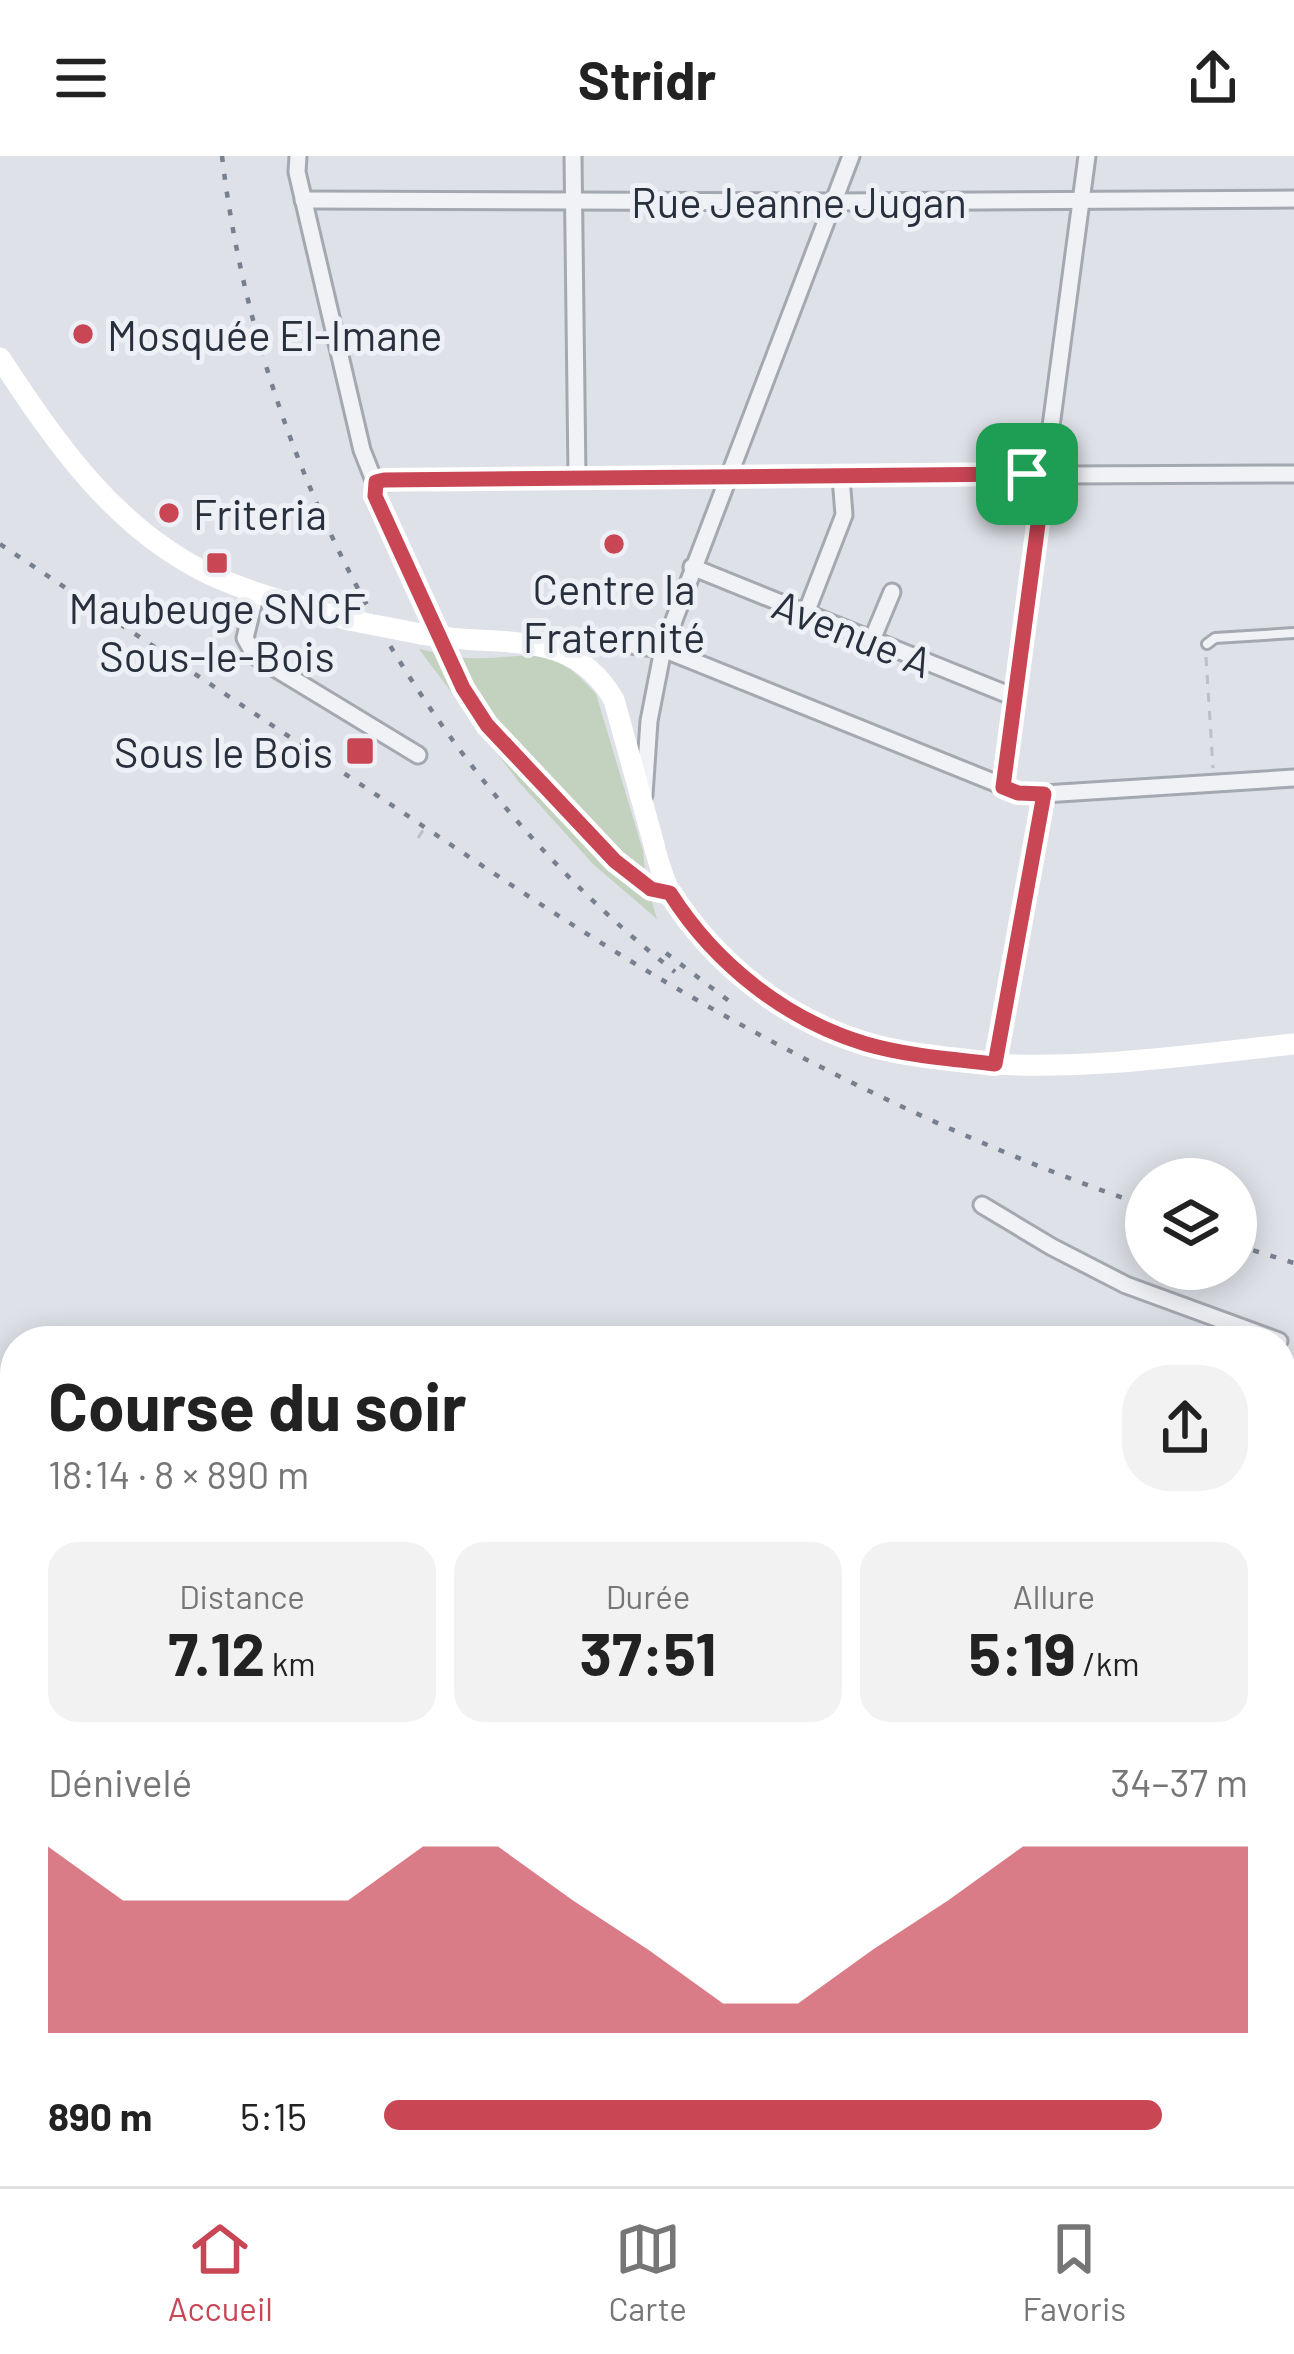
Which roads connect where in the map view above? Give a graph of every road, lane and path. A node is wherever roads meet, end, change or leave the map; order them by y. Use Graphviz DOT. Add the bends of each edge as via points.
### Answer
graph roads {
  1 [pos="298,156"];
  2 [pos="573,156"];
  3 [pos="851,156"];
  4 [pos="1087,156"];
  5 [pos="1294,199"];
  6 [pos="303,200"];
  7 [pos="1081,200"];
  8 [pos="573,201"];
  9 [pos="832,202"];
  10 [pos="0,358"];
  11 [pos="1043,474"];
  12 [pos="1294,474"];
  13 [pos="578,477"];
  14 [pos="841,477"];
  15 [pos="727,478"];
  16 [pos="376,482"];
  17 [pos="692,568"];
  18 [pos="892,592"];
  19 [pos="256,593"];
  20 [pos="806,613"];
  21 [pos="1294,632"];
  22 [pos="431,636"];
  23 [pos="872,640"];
  24 [pos="1207,644"];
  25 [pos="545,645"];
  26 [pos="663,649"];
  27 [pos="1014,697"];
  28 [pos="418,755"];
  29 [pos="1294,778"];
  30 [pos="1214,783"];
  31 [pos="1003,787"];
  32 [pos="1044,794"];
  33 [pos="643,804"];
  34 [pos="428,824"];
  35 [pos="418,838"];
  36 [pos="670,893"];
  37 [pos="1294,1044"];
  38 [pos="995,1064"];
  39 [pos="982,1205"];
  40 [pos="1239,1326"];
  1 -- 6 [label="street"];
  2 -- 8 [label="street"];
  3 -- 9 [label="street"];
  4 -- 7 [label="street"];
  5 -- 7 [label="street, Rue Jeanne Jugan"];
  6 -- 8 [label="street, Rue Jeanne Jugan"];
  6 -- 16 [label="street"];
  7 -- 9 [label="street, Rue Jeanne Jugan"];
  7 -- 11 [label="street"];
  8 -- 9 [label="street, Rue Jeanne Jugan"];
  8 -- 13 [label="street"];
  9 -- 15 [label="street"];
  10 -- 19 [label="street" via="93,487 173,553"];
  11 -- 12 [label="street"];
  11 -- 14 [label="street"];
  11 -- 27 [label="street"];
  13 -- 15 [label="street"];
  13 -- 16 [label="street"];
  14 -- 15 [label="street"];
  14 -- 20 [label="street" via="844,514"];
  15 -- 17 [label="street"];
  16 -- 22 [label="street" via="375,500"];
  17 -- 20 [label="street, Avenue A"];
  17 -- 26 [label="street"];
  18 -- 23 [label="street"];
  19 -- 22 [label="street, bridge"];
  19 -- 28 [label="street" via="245,638 255,656"];
  20 -- 23 [label="street, Avenue A"];
  21 -- 24 [label="lane"];
  22 -- 25 [label="street"];
  22 -- 36 [label="path" via="487,725 615,861 651,889"];
  23 -- 27 [label="street, Avenue A"];
  24 -- 30 [label="path"];
  25 -- 26 [label="street"];
  25 -- 33 [label="street" via="604,682"];
  26 -- 31 [label="street"];
  26 -- 33 [label="street"];
  27 -- 31 [label="street"];
  29 -- 30 [label="street"];
  30 -- 32 [label="street"];
  31 -- 32 [label="street"];
  32 -- 38 [label="street"];
  33 -- 36 [label="street"];
  34 -- 35 [label="path"];
  36 -- 38 [label="street" via="733,967 806,1019 896,1051"];
  37 -- 38 [label="street" via="1068,1066"];
  39 -- 40 [label="street" via="1126,1285"];
}
